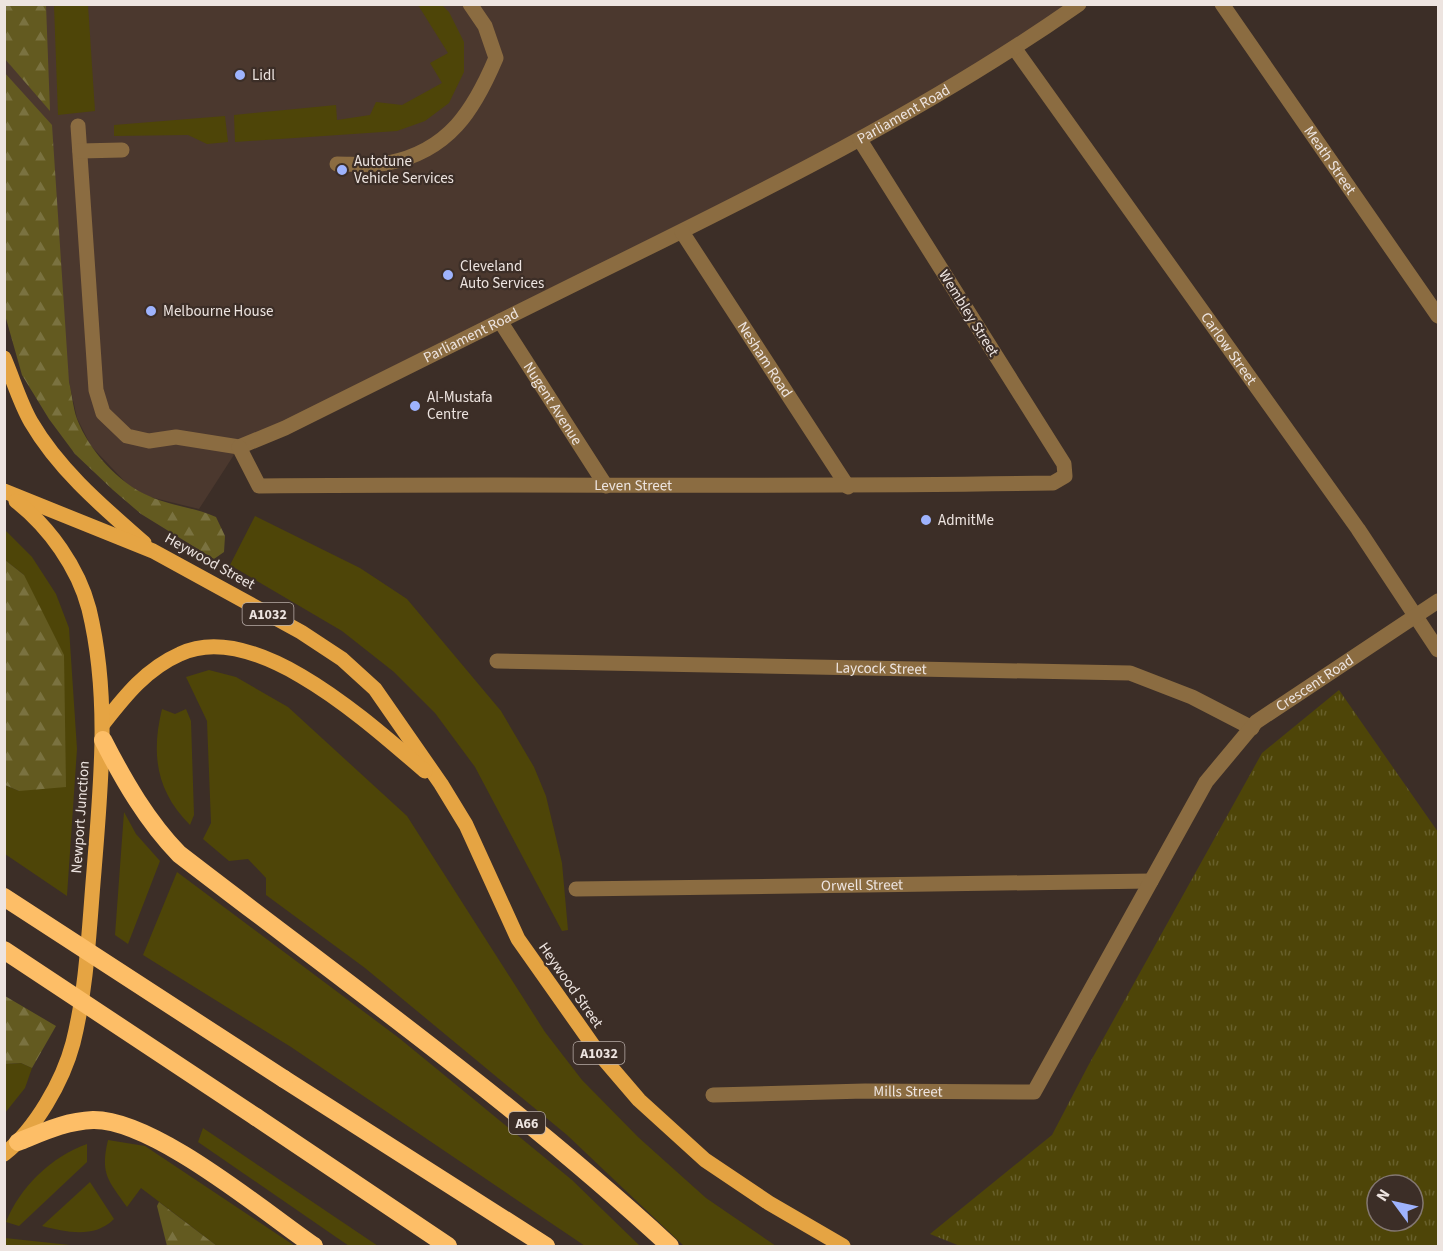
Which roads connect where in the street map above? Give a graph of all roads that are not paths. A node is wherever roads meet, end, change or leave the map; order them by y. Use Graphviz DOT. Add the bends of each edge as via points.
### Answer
graph roads {
  1 [pos="470,4"];
  2 [pos="1079,4"];
  3 [pos="1222,4"];
  4 [pos="1015,49"];
  5 [pos="78,126"];
  6 [pos="860,140"];
  7 [pos="122,150"];
  8 [pos="80,151"];
  9 [pos="337,164"];
  10 [pos="682,232"];
  11 [pos="1438,316"];
  12 [pos="500,321"];
  13 [pos="4,358"];
  14 [pos="238,447"];
  15 [pos="1053,483"];
  16 [pos="606,486"];
  17 [pos="848,487"];
  18 [pos="4,491"];
  19 [pos="153,550"];
  20 [pos="1438,601"];
  21 [pos="1416,617"];
  22 [pos="1438,650"];
  23 [pos="497,661"];
  24 [pos="1252,728"];
  25 [pos="103,732"];
  26 [pos="441,784"];
  27 [pos="1151,881"];
  28 [pos="576,889"];
  29 [pos="4,897"];
  30 [pos="4,950"];
  31 [pos="1067,1032"];
  32 [pos="713,1095"];
  33 [pos="9,1152"];
  34 [pos="314,1246"];
  35 [pos="448,1246"];
  36 [pos="546,1246"];
  37 [pos="670,1246"];
  38 [pos="843,1246"];
  1 -- 9 [label="street" via="485,26 496,58 478,99 456,128 421,152 387,163"];
  2 -- 4 [label="street, Parliament Road"];
  3 -- 11 [label="street, Meath Street"];
  4 -- 6 [label="street, Parliament Road"];
  4 -- 21 [label="street, Carlow Street" via="1351,519"];
  5 -- 8 [label="street"];
  6 -- 10 [label="street, Parliament Road"];
  6 -- 15 [label="street, Wembley Street" via="1064,464 1065,476"];
  7 -- 8 [label="street"];
  8 -- 14 [label="street" via="96,390 103,413 127,436"];
  10 -- 12 [label="street, Parliament Road"];
  10 -- 17 [label="street, Nesham Road"];
  12 -- 14 [label="street, Parliament Road" via="285,428"];
  12 -- 16 [label="street, Nugent Avenue"];
  13 -- 19 [label="main road, A1032" via="31,422 65,468 97,503"];
  14 -- 16 [label="street, Leven Street" via="259,486 482,483"];
  15 -- 17 [label="street, Leven Street"];
  16 -- 17 [label="street, Leven Street"];
  18 -- 19 [label="main road, Heywood Street / A1032"];
  18 -- 25 [label="main road, Newport Junction" via="48,531 69,562 84,597 99,667"];
  19 -- 26 [label="main road, Heywood Street / A1032" via="342,659 375,690"];
  20 -- 21 [label="street, Crescent Road"];
  21 -- 22 [label="street, Carlow Street"];
  21 -- 24 [label="street, Crescent Road"];
  23 -- 24 [label="street, Laycock Street" via="1130,673 1192,697"];
  24 -- 27 [label="street, Crescent Road" via="1206,782"];
  25 -- 26 [label="main road, Heywood Street / A1032" via="145,675 181,653 220,646 241,648 295,672"];
  25 -- 33 [label="main road, Newport Junction" via="90,947 73,1044 49,1102"];
  25 -- 37 [label="highway, A66" via="125,783 179,854 380,1005"];
  26 -- 38 [label="main road, Heywood Street / A1032" via="466,825 518,939 571,1017 639,1100 705,1160"];
  27 -- 28 [label="street, Orwell Street"];
  27 -- 31 [label="street, Crescent Road"];
  29 -- 36 [label="highway, bridge"];
  30 -- 35 [label="highway, bridge"];
  31 -- 32 [label="street, Mills Street" via="1034,1092"];
  33 -- 34 [label="highway" via="66,1123 94,1120 125,1125 198,1165"];
}
